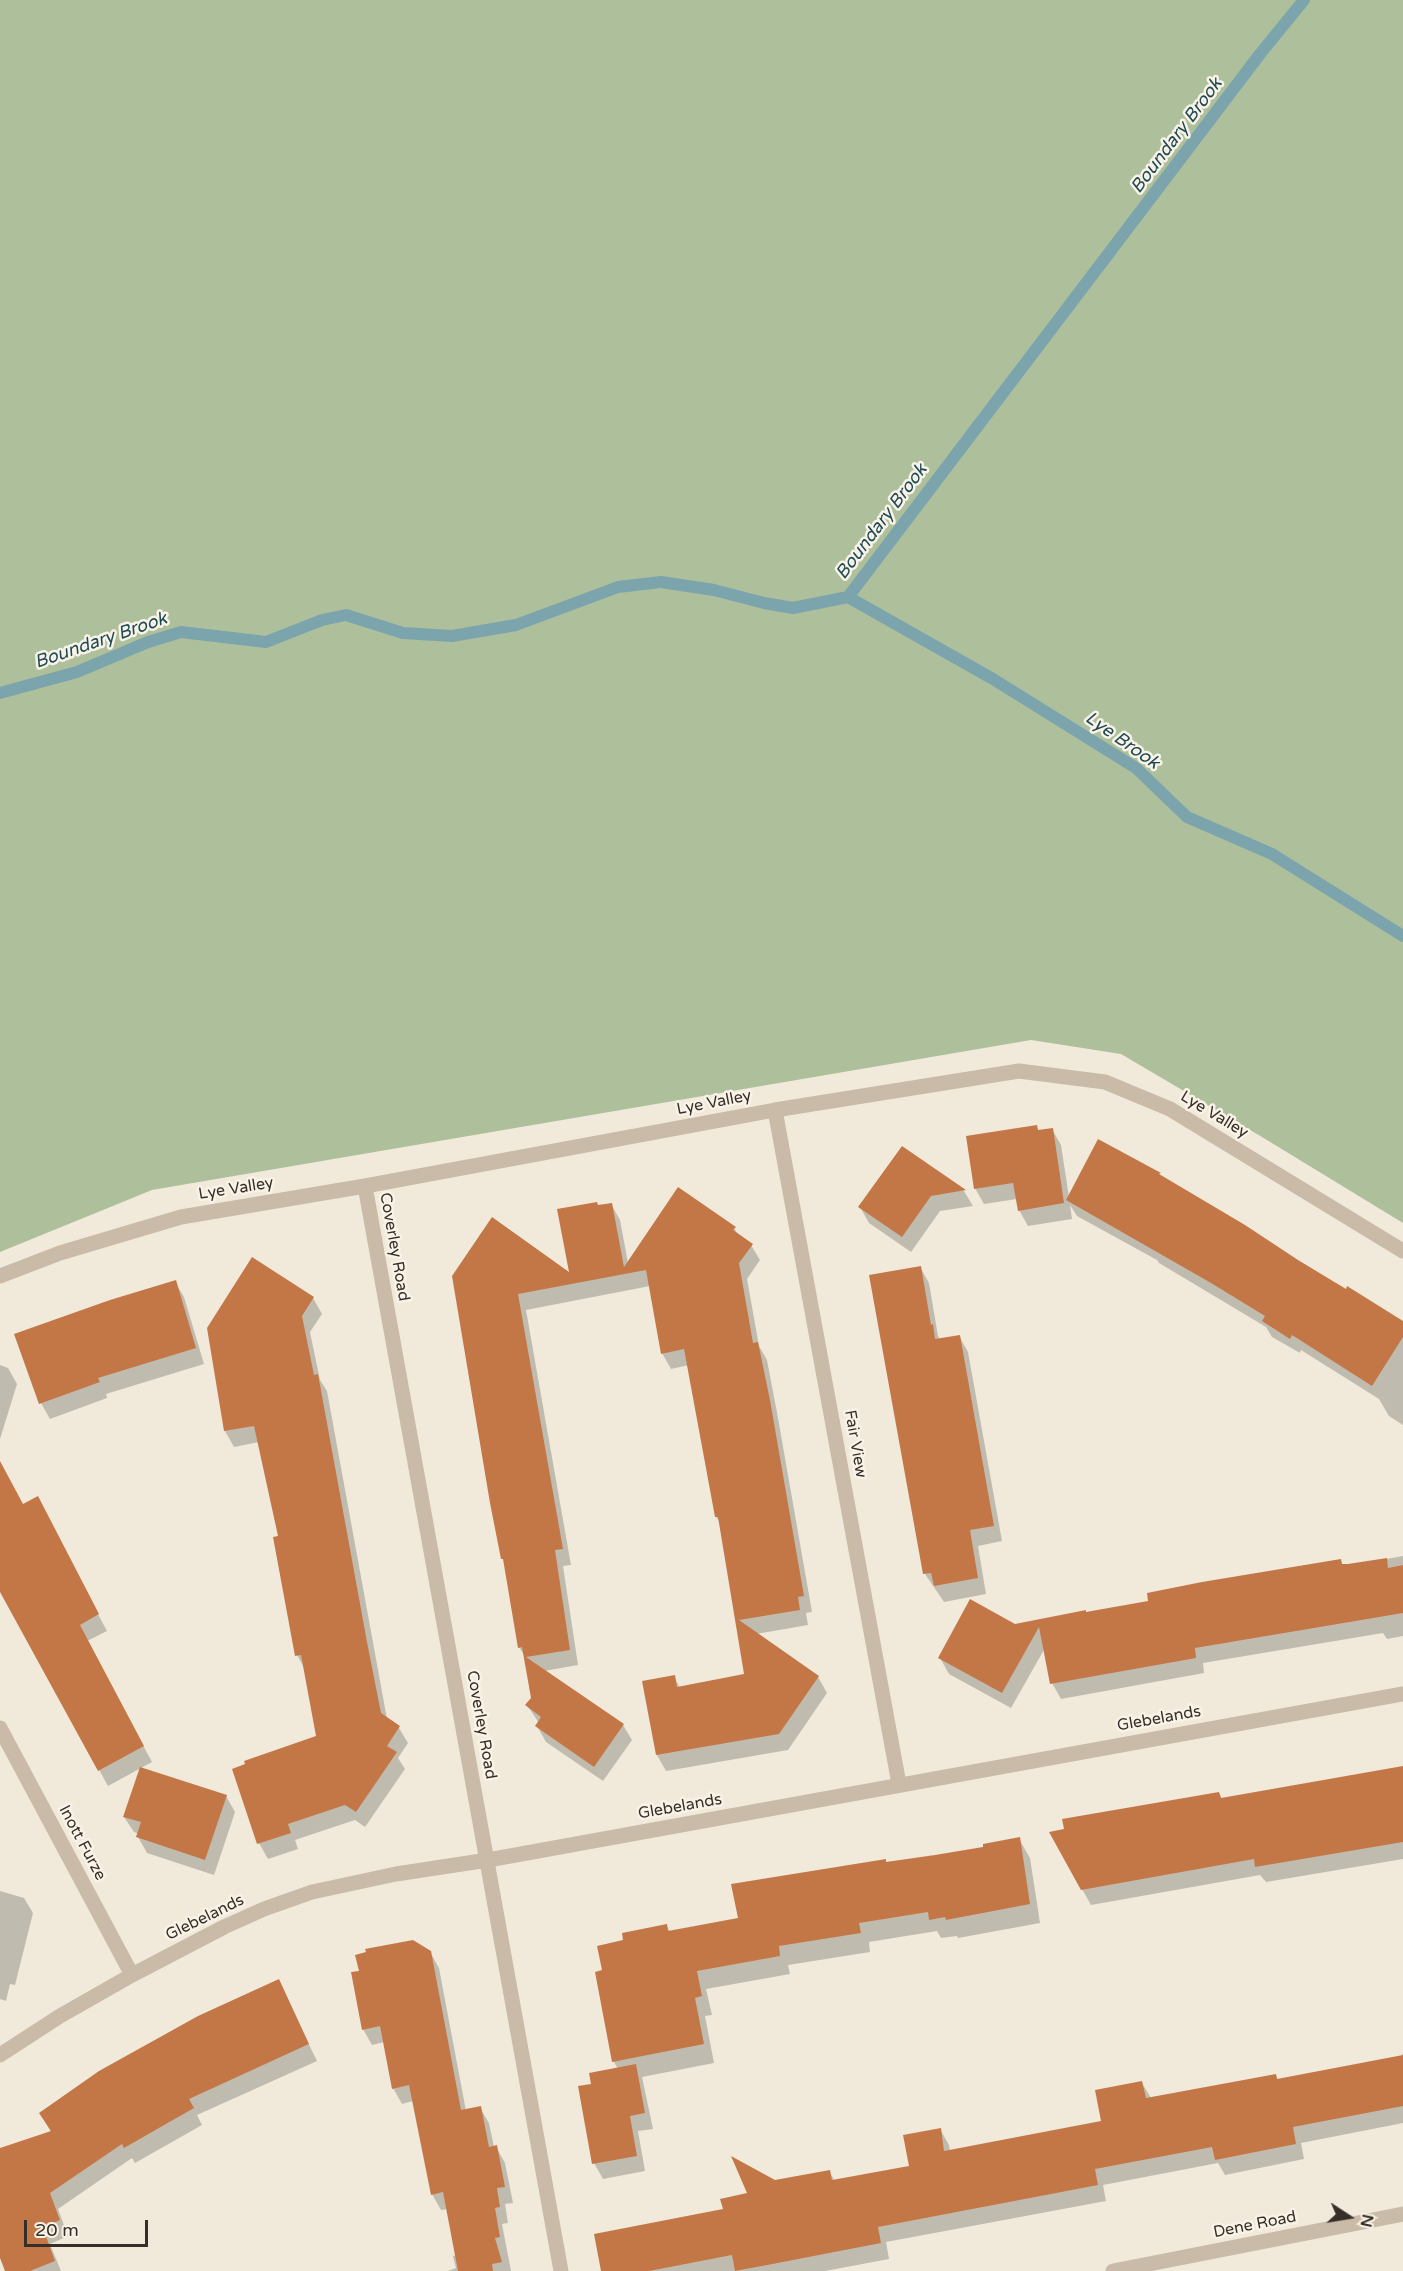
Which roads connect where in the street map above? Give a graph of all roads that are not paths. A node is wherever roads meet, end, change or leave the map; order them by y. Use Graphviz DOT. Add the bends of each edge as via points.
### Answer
graph roads {
  1 [pos="775,1110"];
  2 [pos="365,1186"];
  3 [pos="1403,1251"];
  4 [pos="0,1276"];
  5 [pos="1403,1694"];
  6 [pos="0,1728"];
  7 [pos="899,1784"];
  8 [pos="488,1860"];
  9 [pos="132,1975"];
  10 [pos="0,2055"];
  11 [pos="1403,2214"];
  12 [pos="561,2271"];
  13 [pos="1113,2271"];
  1 -- 2 [label="street, Lye Valley"];
  1 -- 3 [label="street, Lye Valley" via="1019,1071 1105,1082 1170,1109"];
  1 -- 7 [label="street, Fair View"];
  2 -- 4 [label="street, Lye Valley" via="181,1216"];
  2 -- 8 [label="street, Coverley Road"];
  5 -- 7 [label="street, Glebelands"];
  6 -- 9 [label="street, Inott Furze"];
  7 -- 8 [label="street, Glebelands"];
  8 -- 9 [label="street, Glebelands" via="312,1892 224,1927"];
  8 -- 12 [label="street, Coverley Road"];
  9 -- 10 [label="street, Glebelands"];
  11 -- 13 [label="street, Dene Road"];
}
